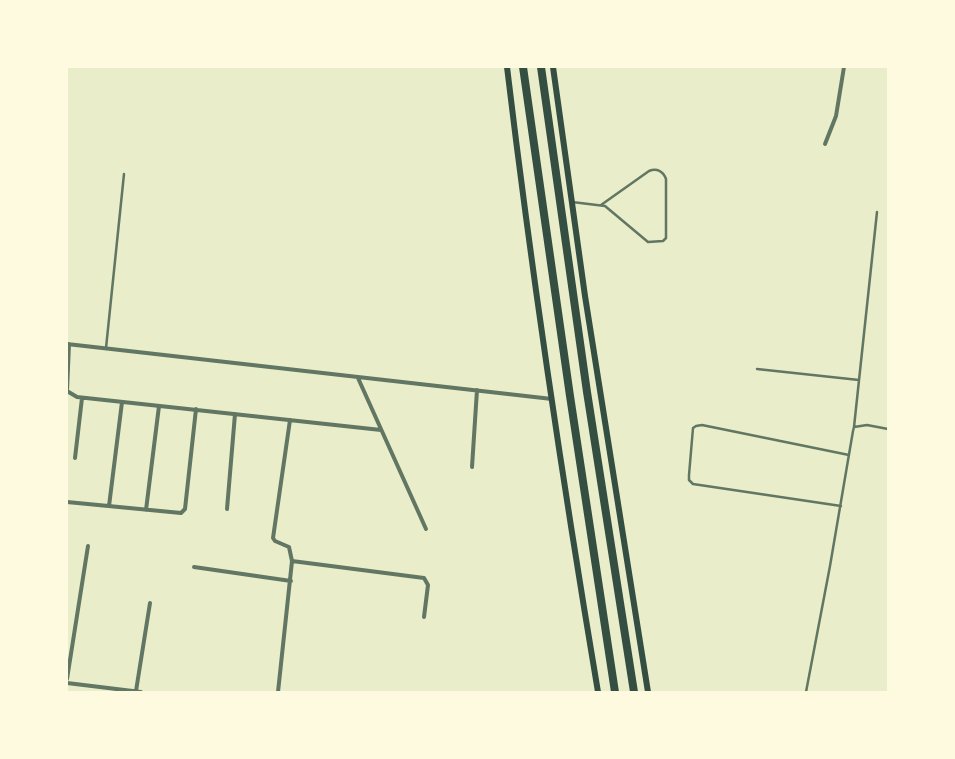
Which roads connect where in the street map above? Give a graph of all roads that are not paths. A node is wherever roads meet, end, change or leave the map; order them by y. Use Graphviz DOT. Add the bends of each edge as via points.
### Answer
graph roads {
  1 [pos="508,67"];
  2 [pos="523,67"];
  3 [pos="541,67"];
  4 [pos="554,67"];
  5 [pos="844,67"];
  6 [pos="825,144"];
  7 [pos="124,174"];
  8 [pos="572,202"];
  9 [pos="601,204"];
  10 [pos="877,212"];
  11 [pos="68,344"];
  12 [pos="106,348"];
  13 [pos="757,369"];
  14 [pos="358,378"];
  15 [pos="859,380"];
  16 [pos="477,390"];
  17 [pos="68,393"];
  18 [pos="82,398"];
  19 [pos="553,399"];
  20 [pos="122,402"];
  21 [pos="159,406"];
  22 [pos="196,410"];
  23 [pos="235,414"];
  24 [pos="290,420"];
  25 [pos="854,427"];
  26 [pos="888,429"];
  27 [pos="381,430"];
  28 [pos="849,455"];
  29 [pos="76,458"];
  30 [pos="472,467"];
  31 [pos="67,502"];
  32 [pos="109,506"];
  33 [pos="841,506"];
  34 [pos="227,509"];
  35 [pos="146,510"];
  36 [pos="426,529"];
  37 [pos="88,546"];
  38 [pos="292,561"];
  39 [pos="194,567"];
  40 [pos="291,582"];
  41 [pos="150,603"];
  42 [pos="424,617"];
  43 [pos="67,679"];
  44 [pos="67,683"];
  45 [pos="138,692"];
  46 [pos="278,692"];
  47 [pos="598,692"];
  48 [pos="615,692"];
  49 [pos="634,692"];
  50 [pos="648,692"];
  51 [pos="806,692"];
  1 -- 19 [label="main road" via="522,196"];
  2 -- 48 [label="highway"];
  3 -- 49 [label="highway" via="587,392"];
  4 -- 8 [label="main road"];
  5 -- 6 [label="street" via="836,116"];
  7 -- 12 [label="lane"];
  8 -- 9 [label="lane"];
  8 -- 50 [label="main road"];
  9 -- 9 [label="lane" via="644,240 653,242 666,238 666,179 661,171 649,171"];
  10 -- 15 [label="lane"];
  11 -- 12 [label="street"];
  11 -- 17 [label="street"];
  12 -- 14 [label="street"];
  13 -- 15 [label="lane"];
  14 -- 16 [label="street"];
  14 -- 27 [label="street"];
  15 -- 25 [label="lane"];
  16 -- 19 [label="street"];
  16 -- 30 [label="street"];
  17 -- 18 [label="street"];
  18 -- 20 [label="street"];
  18 -- 29 [label="street"];
  19 -- 47 [label="main road" via="573,546"];
  20 -- 21 [label="street"];
  20 -- 32 [label="street"];
  21 -- 22 [label="street"];
  21 -- 35 [label="street"];
  22 -- 23 [label="street"];
  22 -- 35 [label="street" via="183,512 176,514"];
  23 -- 24 [label="street"];
  23 -- 34 [label="street"];
  24 -- 27 [label="street"];
  24 -- 38 [label="street" via="273,538 289,547"];
  25 -- 26 [label="lane" via="866,425"];
  25 -- 28 [label="lane"];
  27 -- 36 [label="street"];
  28 -- 33 [label="lane"];
  28 -- 33 [label="lane" via="702,425 692,428 689,480 693,484"];
  31 -- 32 [label="street"];
  32 -- 35 [label="street"];
  33 -- 51 [label="lane"];
  37 -- 43 [label="street"];
  38 -- 40 [label="street"];
  38 -- 42 [label="street" via="424,578 428,585"];
  39 -- 40 [label="street"];
  40 -- 46 [label="street"];
  41 -- 45 [label="street"];
  44 -- 45 [label="street"];
}
